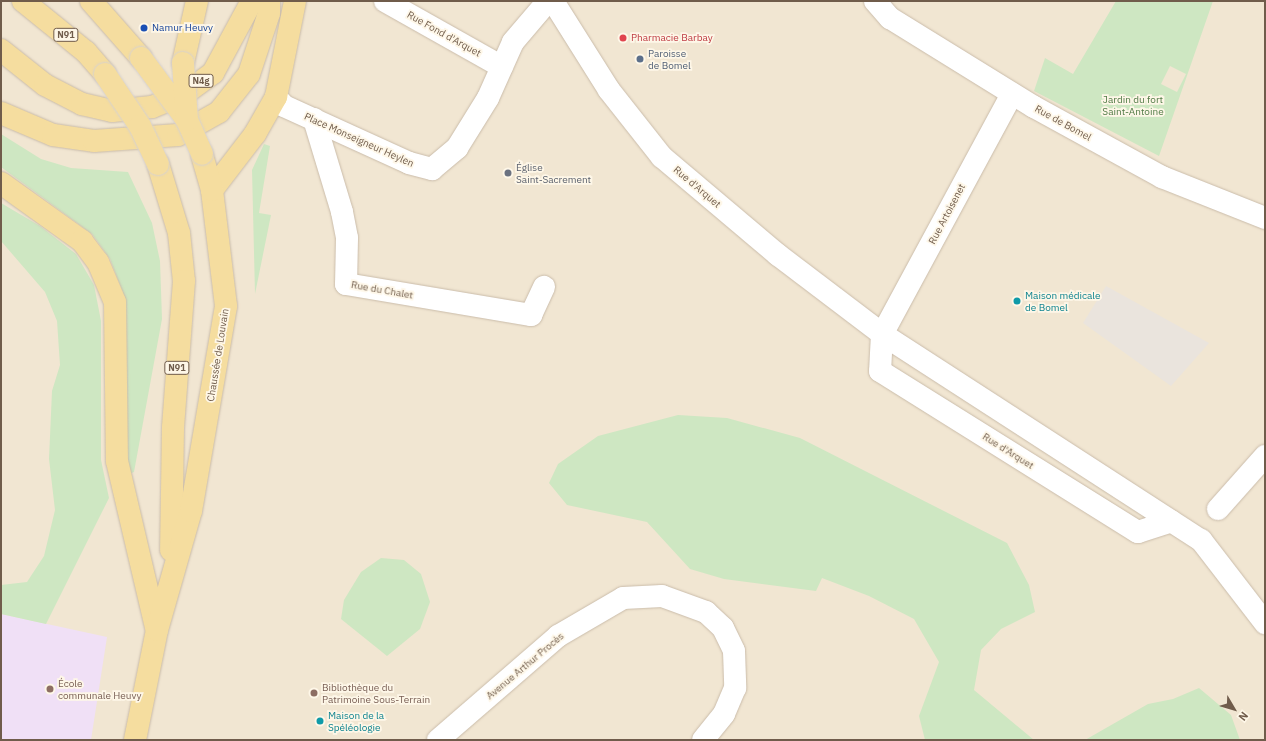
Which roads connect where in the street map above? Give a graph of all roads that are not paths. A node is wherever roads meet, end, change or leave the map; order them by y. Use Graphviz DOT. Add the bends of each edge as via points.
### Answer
graph roads {
  1 [pos="23,1"];
  2 [pos="92,1"];
  3 [pos="197,1"];
  4 [pos="252,1"];
  5 [pos="268,1"];
  6 [pos="295,1"];
  7 [pos="386,1"];
  8 [pos="548,1"];
  9 [pos="553,1"];
  10 [pos="875,1"];
  11 [pos="1,50"];
  12 [pos="502,67"];
  13 [pos="1012,94"];
  14 [pos="276,97"];
  15 [pos="1,113"];
  16 [pos="314,119"];
  17 [pos="187,120"];
  18 [pos="1,183"];
  19 [pos="212,190"];
  20 [pos="1265,218"];
  21 [pos="544,287"];
  22 [pos="882,334"];
  23 [pos="1265,456"];
  24 [pos="1218,509"];
  25 [pos="1171,521"];
  26 [pos="170,576"];
  27 [pos="1265,623"];
  28 [pos="157,630"];
  29 [pos="134,740"];
  30 [pos="438,740"];
  31 [pos="703,740"];
  1 -- 26 [label="main road, N91, bridge" via="86,52 128,106 158,164 179,233 184,281 174,428"];
  2 -- 17 [label="main road, Chaussée de Louvain / N91, bridge"];
  3 -- 17 [label="main road, bridge" via="183,63"];
  4 -- 11 [label="main road, N4g" via="213,73 184,94 152,107 112,111 82,104 45,84"];
  5 -- 15 [label="main road" via="269,13 249,74 219,112 178,135 94,141 53,135"];
  6 -- 14 [label="main road"];
  7 -- 12 [label="street, Rue Fond d'Arquet"];
  8 -- 12 [label="street, Place Monseigneur Heylen" via="513,42"];
  9 -- 22 [label="street, Rue d'Arquet" via="609,90 662,157 778,255"];
  10 -- 13 [label="street, Rue de Bomel" via="890,18"];
  12 -- 16 [label="street, Place Monseigneur Heylen" via="456,148 432,169 409,163"];
  13 -- 20 [label="street, Rue de Bomel" via="1162,177"];
  13 -- 22 [label="street, Rue Artoisenet"];
  14 -- 16 [label="street, Place Monseigneur Heylen" via="284,106"];
  14 -- 19 [label="main road" via="255,134"];
  16 -- 21 [label="street, Rue du Chalet" via="342,212 347,238 346,284 531,315"];
  17 -- 19 [label="main road, Chaussée de Louvain / N91, bridge" via="202,154"];
  18 -- 28 [label="main road" via="82,241 98,262 114,302 117,462"];
  19 -- 26 [label="main road, Chaussée de Louvain / N91" via="226,306 191,511"];
  22 -- 25 [label="street, Rue d'Arquet"];
  22 -- 25 [label="street, Rue d'Arquet" via="880,372 1138,532"];
  23 -- 24 [label="street"];
  25 -- 27 [label="street, Rue d'Arquet" via="1201,540"];
  26 -- 28 [label="main road, Chaussée de Louvain / N91"];
  28 -- 29 [label="main road, Chaussée de Louvain / N91"];
  30 -- 31 [label="street, Avenue Arthur Procès" via="558,636 623,598 662,596 706,612 723,628 734,651 735,688 724,714"];
}
